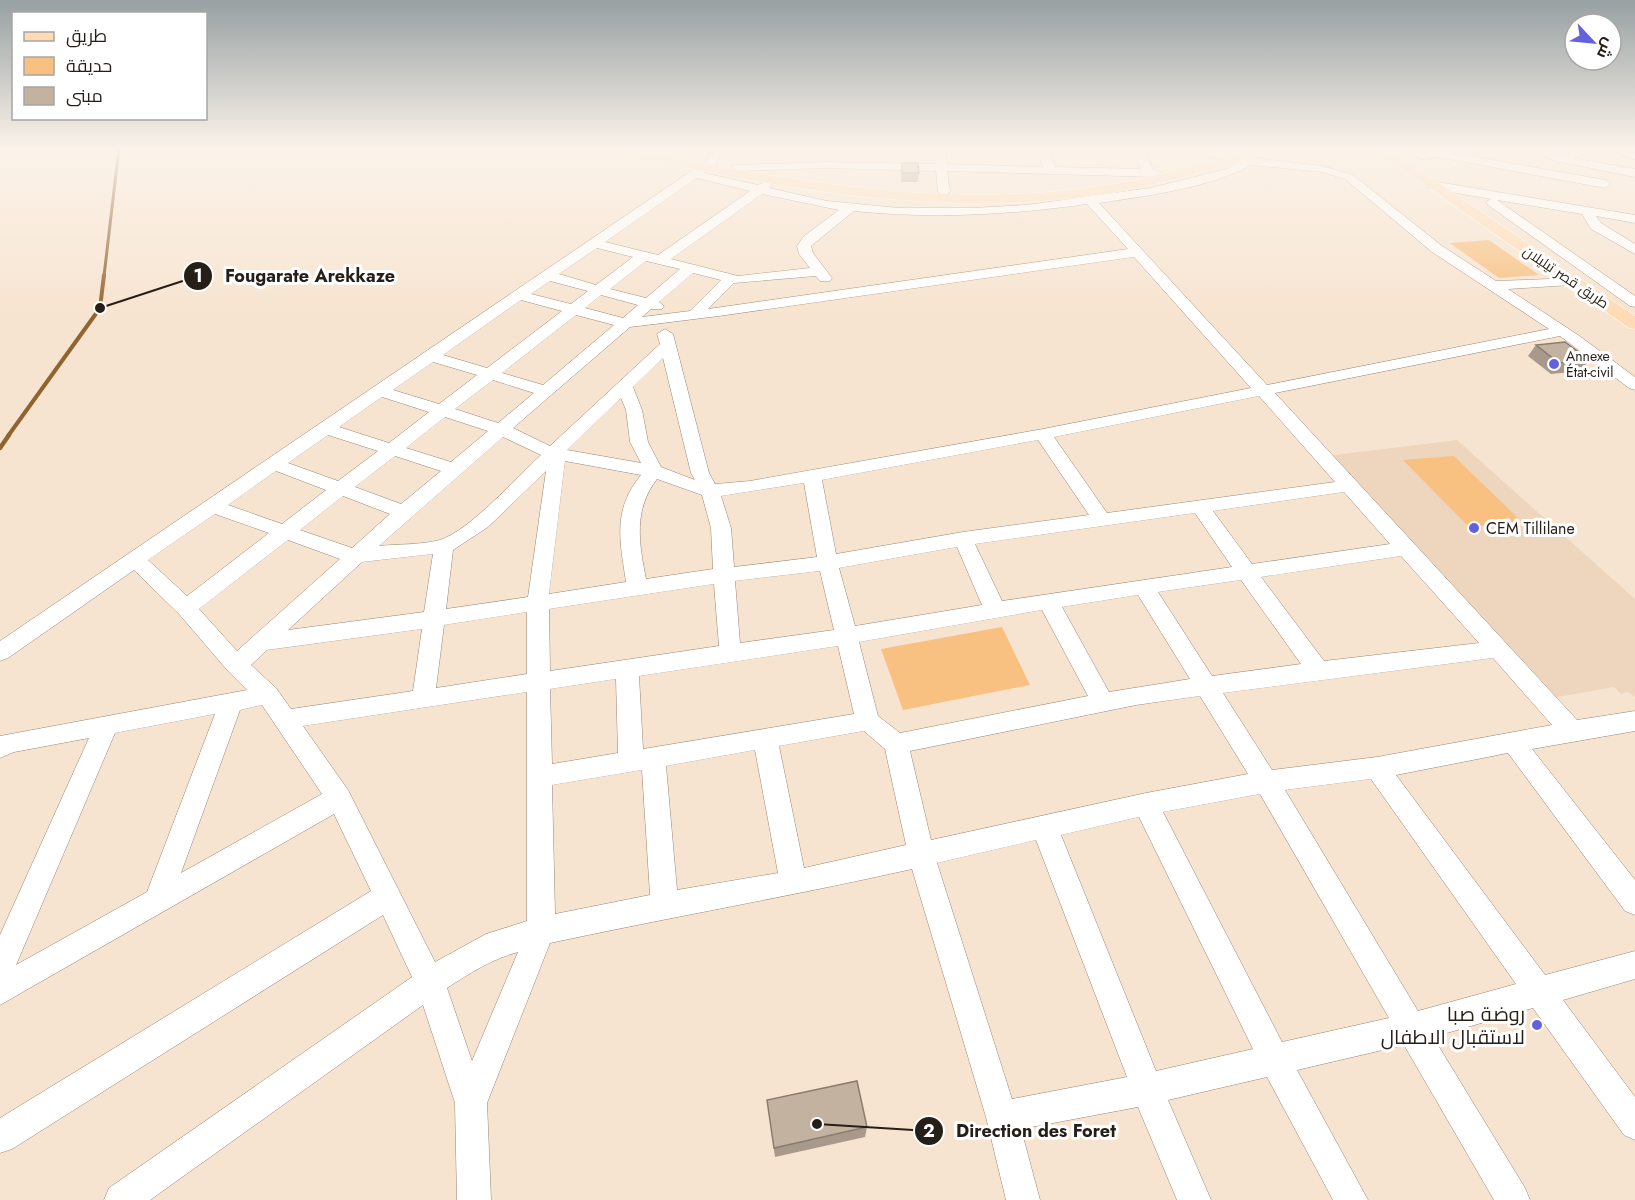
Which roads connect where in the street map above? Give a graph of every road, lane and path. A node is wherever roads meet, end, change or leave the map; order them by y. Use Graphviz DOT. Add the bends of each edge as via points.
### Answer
graph roads {
  1 [pos="650,204"];
  2 [pos="737,204"];
  3 [pos="830,204"];
  4 [pos="1067,204"];
  5 [pos="1094,204"];
  6 [pos="1381,204"];
  7 [pos="1463,204"];
  8 [pos="1465,204"];
  9 [pos="1495,204"];
  10 [pos="1507,204"];
  11 [pos="1522,204"];
  12 [pos="1604,204"];
  13 [pos="1615,204"];
  14 [pos="850,208"];
  15 [pos="1588,215"];
  16 [pos="1635,219"];
  17 [pos="1635,228"];
  18 [pos="593,243"];
  19 [pos="1635,250"];
  20 [pos="1138,252"];
  21 [pos="643,256"];
  22 [pos="659,261"];
  23 [pos="690,268"];
  24 [pos="819,271"];
  25 [pos="545,275"];
  26 [pos="731,278"];
  27 [pos="1571,281"];
  28 [pos="1625,282"];
  29 [pos="1606,284"];
  30 [pos="1492,286"];
  31 [pos="599,290"];
  32 [pos="518,295"];
  33 [pos="838,296"];
  34 [pos="1635,303"];
  35 [pos="649,304"];
  36 [pos="573,310"];
  37 [pos="1635,313"];
  38 [pos="692,315"];
  39 [pos="661,319"];
  40 [pos="625,323"];
  41 [pos="1635,324"];
  42 [pos="1563,331"];
  43 [pos="667,346"];
  44 [pos="431,356"];
  45 [pos="489,374"];
  46 [pos="1628,374"];
  47 [pos="1635,385"];
  48 [pos="624,386"];
  49 [pos="1264,390"];
  50 [pos="380,391"];
  51 [pos="544,391"];
  52 [pos="441,410"];
  53 [pos="326,428"];
  54 [pos="500,429"];
  55 [pos="1043,434"];
  56 [pos="392,448"];
  57 [pos="554,454"];
  58 [pos="273,464"];
  59 [pos="454,469"];
  60 [pos="654,471"];
  61 [pos="812,477"];
  62 [pos="1348,486"];
  63 [pos="340,488"];
  64 [pos="709,491"];
  65 [pos="212,506"];
  66 [pos="1200,507"];
  67 [pos="404,512"];
  68 [pos="1101,519"];
  69 [pos="285,532"];
  70 [pos="963,539"];
  71 [pos="444,546"];
  72 [pos="1407,548"];
  73 [pos="353,556"];
  74 [pos="135,559"];
  75 [pos="828,563"];
  76 [pos="1244,571"];
  77 [pos="724,575"];
  78 [pos="1143,586"];
  79 [pos="637,588"];
  80 [pos="1048,600"];
  81 [pos="538,602"];
  82 [pos="186,608"];
  83 [pos="995,609"];
  84 [pos="433,619"];
  85 [pos="847,636"];
  86 [pos="262,642"];
  87 [pos="1500,649"];
  88 [pos="0,652"];
  89 [pos="731,654"];
  90 [pos="236,665"];
  91 [pos="627,670"];
  92 [pos="1318,670"];
  93 [pos="541,683"];
  94 [pos="1206,686"];
  95 [pos="268,695"];
  96 [pos="423,699"];
  97 [pos="1101,701"];
  98 [pos="231,703"];
  99 [pos="287,719"];
  100 [pos="867,721"];
  101 [pos="1635,721"];
  102 [pos="107,725"];
  103 [pos="1572,730"];
  104 [pos="765,738"];
  105 [pos="1514,743"];
  106 [pos="896,744"];
  107 [pos="0,748"];
  108 [pos="642,759"];
  109 [pos="1377,768"];
  110 [pos="538,777"];
  111 [pos="1266,782"];
  112 [pos="339,798"];
  113 [pos="1146,804"];
  114 [pos="1044,826"];
  115 [pos="921,853"];
  116 [pos="794,883"];
  117 [pos="387,897"];
  118 [pos="157,901"];
  119 [pos="1635,902"];
  120 [pos="665,905"];
  121 [pos="542,931"];
  122 [pos="1635,965"];
  123 [pos="0,968"];
  124 [pos="430,982"];
  125 [pos="0,990"];
  126 [pos="1540,992"];
  127 [pos="1410,1028"];
  128 [pos="1274,1058"];
  129 [pos="1147,1089"];
  130 [pos="471,1102"];
  131 [pos="1002,1117"];
  132 [pos="1635,1124"];
  133 [pos="0,1137"];
  134 [pos="120,1200"];
  135 [pos="474,1200"];
  136 [pos="1023,1200"];
  137 [pos="1194,1200"];
  138 [pos="1351,1200"];
  139 [pos="1514,1200"];
  1 -- 18 [label="street"];
  2 -- 22 [label="street"];
  3 -- 14 [label="street"];
  4 -- 14 [label="street" via="950,213"];
  5 -- 20 [label="street"];
  6 -- 30 [label="street"];
  7 -- 27 [label="main road, طريق قصر تيليلان"];
  8 -- 37 [label="main road, طريق قصر تيليلان"];
  9 -- 29 [label="street"];
  10 -- 15 [label="street"];
  11 -- 15 [label="street"];
  12 -- 15 [label="street"];
  13 -- 16 [label="street"];
  14 -- 24 [label="street" via="804,246"];
  15 -- 17 [label="street"];
  15 -- 19 [label="street" via="1603,231"];
  18 -- 21 [label="street"];
  18 -- 25 [label="street"];
  20 -- 33 [label="street"];
  20 -- 49 [label="street"];
  21 -- 22 [label="street"];
  21 -- 31 [label="street"];
  22 -- 23 [label="street"];
  23 -- 26 [label="street"];
  23 -- 35 [label="street"];
  24 -- 26 [label="street" via="744,280"];
  24 -- 33 [label="street"];
  25 -- 31 [label="street"];
  25 -- 32 [label="street"];
  26 -- 38 [label="street"];
  27 -- 30 [label="street"];
  27 -- 41 [label="main road, طريق قصر تيليلان"];
  28 -- 29 [label="street"];
  29 -- 34 [label="street"];
  30 -- 42 [label="street"];
  31 -- 35 [label="street"];
  31 -- 36 [label="street"];
  32 -- 36 [label="street"];
  32 -- 44 [label="street"];
  33 -- 38 [label="street"];
  35 -- 38 [label="street"];
  35 -- 40 [label="street"];
  36 -- 40 [label="street"];
  36 -- 45 [label="street"];
  38 -- 39 [label="street"];
  39 -- 40 [label="street"];
  39 -- 43 [label="street"];
  40 -- 51 [label="street"];
  42 -- 46 [label="street"];
  42 -- 49 [label="street"];
  43 -- 48 [label="street"];
  43 -- 64 [label="street" via="700,474"];
  44 -- 45 [label="street"];
  44 -- 50 [label="street"];
  45 -- 51 [label="street"];
  45 -- 52 [label="street"];
  46 -- 47 [label="street"];
  48 -- 57 [label="street"];
  48 -- 60 [label="street" via="634,410 639,442"];
  49 -- 55 [label="street"];
  49 -- 62 [label="street"];
  50 -- 52 [label="street"];
  50 -- 53 [label="street"];
  51 -- 54 [label="street"];
  52 -- 54 [label="street"];
  52 -- 56 [label="street"];
  53 -- 56 [label="street"];
  53 -- 58 [label="street"];
  54 -- 57 [label="street"];
  54 -- 59 [label="street"];
  55 -- 61 [label="street"];
  55 -- 68 [label="street"];
  56 -- 59 [label="street"];
  56 -- 63 [label="street"];
  57 -- 60 [label="street"];
  57 -- 71 [label="street" via="481,522"];
  57 -- 81 [label="street"];
  58 -- 63 [label="street"];
  58 -- 65 [label="street"];
  59 -- 67 [label="street"];
  60 -- 64 [label="street"];
  60 -- 79 [label="street" via="635,496 630,512"];
  61 -- 64 [label="street"];
  61 -- 75 [label="street"];
  62 -- 66 [label="street"];
  62 -- 72 [label="street"];
  63 -- 67 [label="street"];
  63 -- 69 [label="street"];
  64 -- 77 [label="street" via="721,528"];
  65 -- 69 [label="street"];
  65 -- 74 [label="street"];
  66 -- 68 [label="street"];
  66 -- 76 [label="street"];
  67 -- 73 [label="street"];
  68 -- 70 [label="street"];
  69 -- 73 [label="street"];
  69 -- 82 [label="street"];
  70 -- 75 [label="street"];
  70 -- 83 [label="street"];
  71 -- 73 [label="street"];
  71 -- 84 [label="street"];
  72 -- 76 [label="street"];
  72 -- 87 [label="street"];
  73 -- 86 [label="street"];
  74 -- 82 [label="street"];
  74 -- 88 [label="street"];
  75 -- 77 [label="street"];
  75 -- 85 [label="street"];
  76 -- 78 [label="street"];
  76 -- 92 [label="street"];
  77 -- 79 [label="street"];
  77 -- 89 [label="street"];
  78 -- 80 [label="street"];
  78 -- 94 [label="street"];
  79 -- 81 [label="street"];
  80 -- 83 [label="street"];
  80 -- 97 [label="street"];
  81 -- 84 [label="street"];
  81 -- 93 [label="street"];
  82 -- 90 [label="street"];
  83 -- 85 [label="street"];
  84 -- 86 [label="street"];
  84 -- 96 [label="street"];
  85 -- 89 [label="street"];
  85 -- 100 [label="street"];
  86 -- 90 [label="street"];
  87 -- 92 [label="street"];
  87 -- 103 [label="street"];
  89 -- 91 [label="street"];
  90 -- 95 [label="street"];
  91 -- 93 [label="street"];
  91 -- 108 [label="street"];
  92 -- 94 [label="street"];
  93 -- 96 [label="street"];
  93 -- 110 [label="street"];
  94 -- 97 [label="street"];
  94 -- 111 [label="street"];
  95 -- 98 [label="street"];
  95 -- 99 [label="street"];
  96 -- 99 [label="street"];
  97 -- 106 [label="street"];
  98 -- 102 [label="street"];
  98 -- 118 [label="street"];
  99 -- 112 [label="street"];
  100 -- 104 [label="street"];
  100 -- 106 [label="street"];
  101 -- 103 [label="street"];
  102 -- 107 [label="street"];
  102 -- 123 [label="street"];
  103 -- 105 [label="street"];
  104 -- 108 [label="street"];
  104 -- 116 [label="street"];
  105 -- 109 [label="street"];
  105 -- 119 [label="street"];
  106 -- 115 [label="street"];
  108 -- 110 [label="street"];
  108 -- 120 [label="street"];
  109 -- 111 [label="street"];
  109 -- 126 [label="street"];
  110 -- 121 [label="street"];
  111 -- 113 [label="street"];
  111 -- 127 [label="street"];
  112 -- 117 [label="street"];
  112 -- 118 [label="street"];
  113 -- 114 [label="street"];
  113 -- 128 [label="street"];
  114 -- 115 [label="street"];
  114 -- 129 [label="street"];
  115 -- 116 [label="street"];
  115 -- 131 [label="street"];
  116 -- 120 [label="street"];
  117 -- 124 [label="street"];
  117 -- 133 [label="street"];
  118 -- 125 [label="street"];
  120 -- 121 [label="street"];
  121 -- 124 [label="street" via="496,944"];
  121 -- 130 [label="street"];
  122 -- 126 [label="street"];
  124 -- 130 [label="street"];
  124 -- 134 [label="street"];
  126 -- 127 [label="street"];
  126 -- 132 [label="street"];
  127 -- 128 [label="street"];
  127 -- 139 [label="street"];
  128 -- 129 [label="street"];
  128 -- 138 [label="street"];
  129 -- 131 [label="street"];
  129 -- 137 [label="street"];
  130 -- 135 [label="street"];
  131 -- 136 [label="street"];
}
